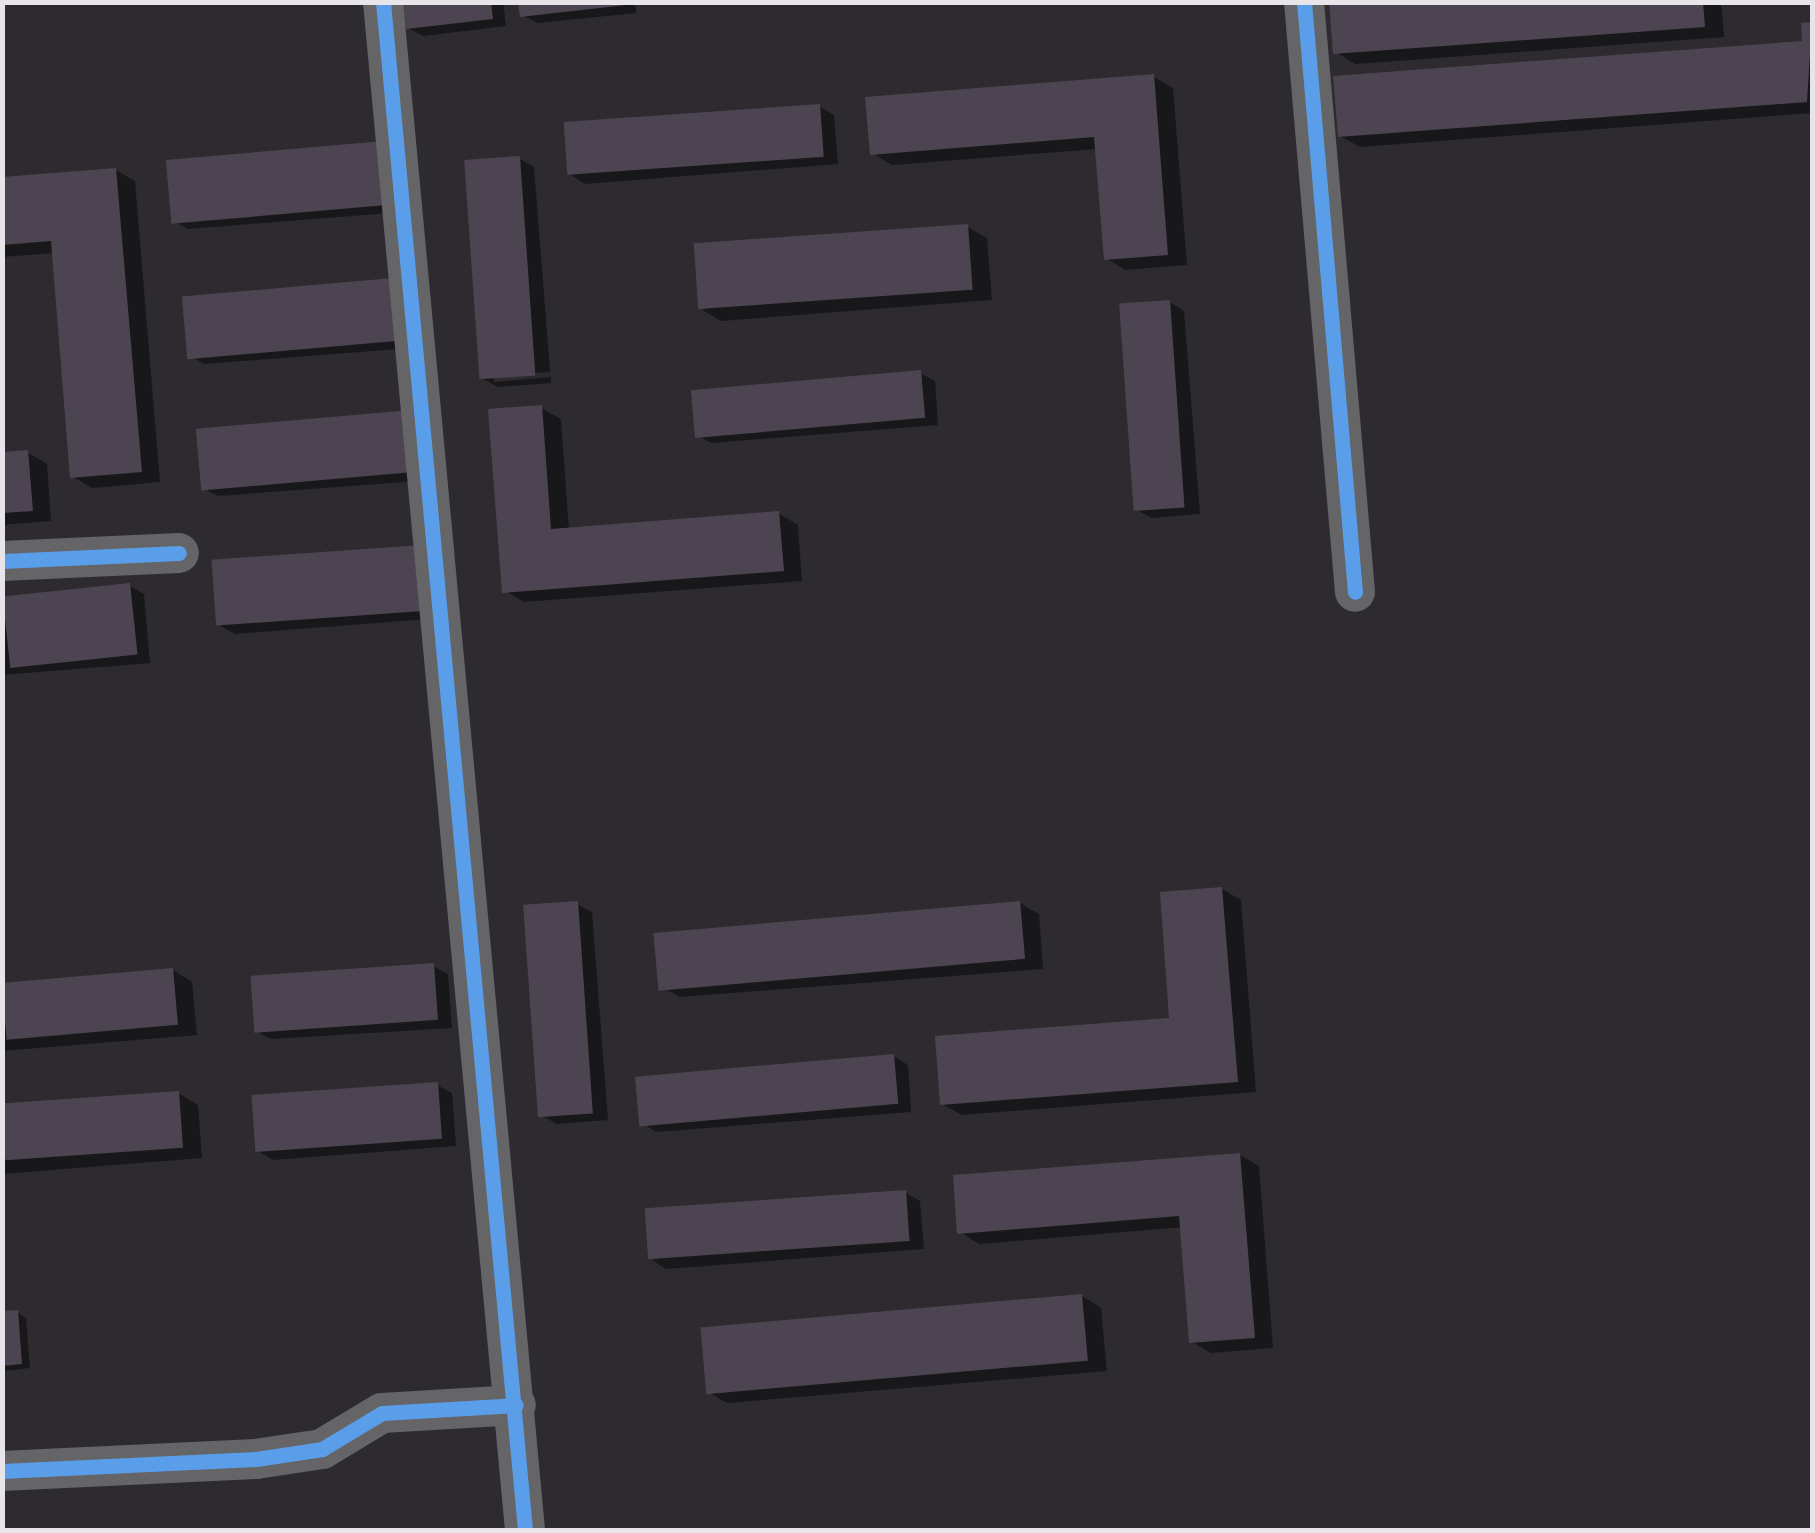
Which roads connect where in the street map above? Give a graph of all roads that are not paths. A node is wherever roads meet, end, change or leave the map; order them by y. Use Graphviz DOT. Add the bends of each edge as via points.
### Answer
graph roads {
  1 [pos="382,2"];
  2 [pos="1304,2"];
  3 [pos="179,553"];
  4 [pos="2,562"];
  5 [pos="1356,592"];
  6 [pos="516,1405"];
  7 [pos="2,1470"];
  8 [pos="525,1530"];
  1 -- 6 [label="street"];
  2 -- 5 [label="street"];
  3 -- 4 [label="street"];
  6 -- 7 [label="street" via="382,1413 322,1449 256,1458"];
  6 -- 8 [label="street"];
}
